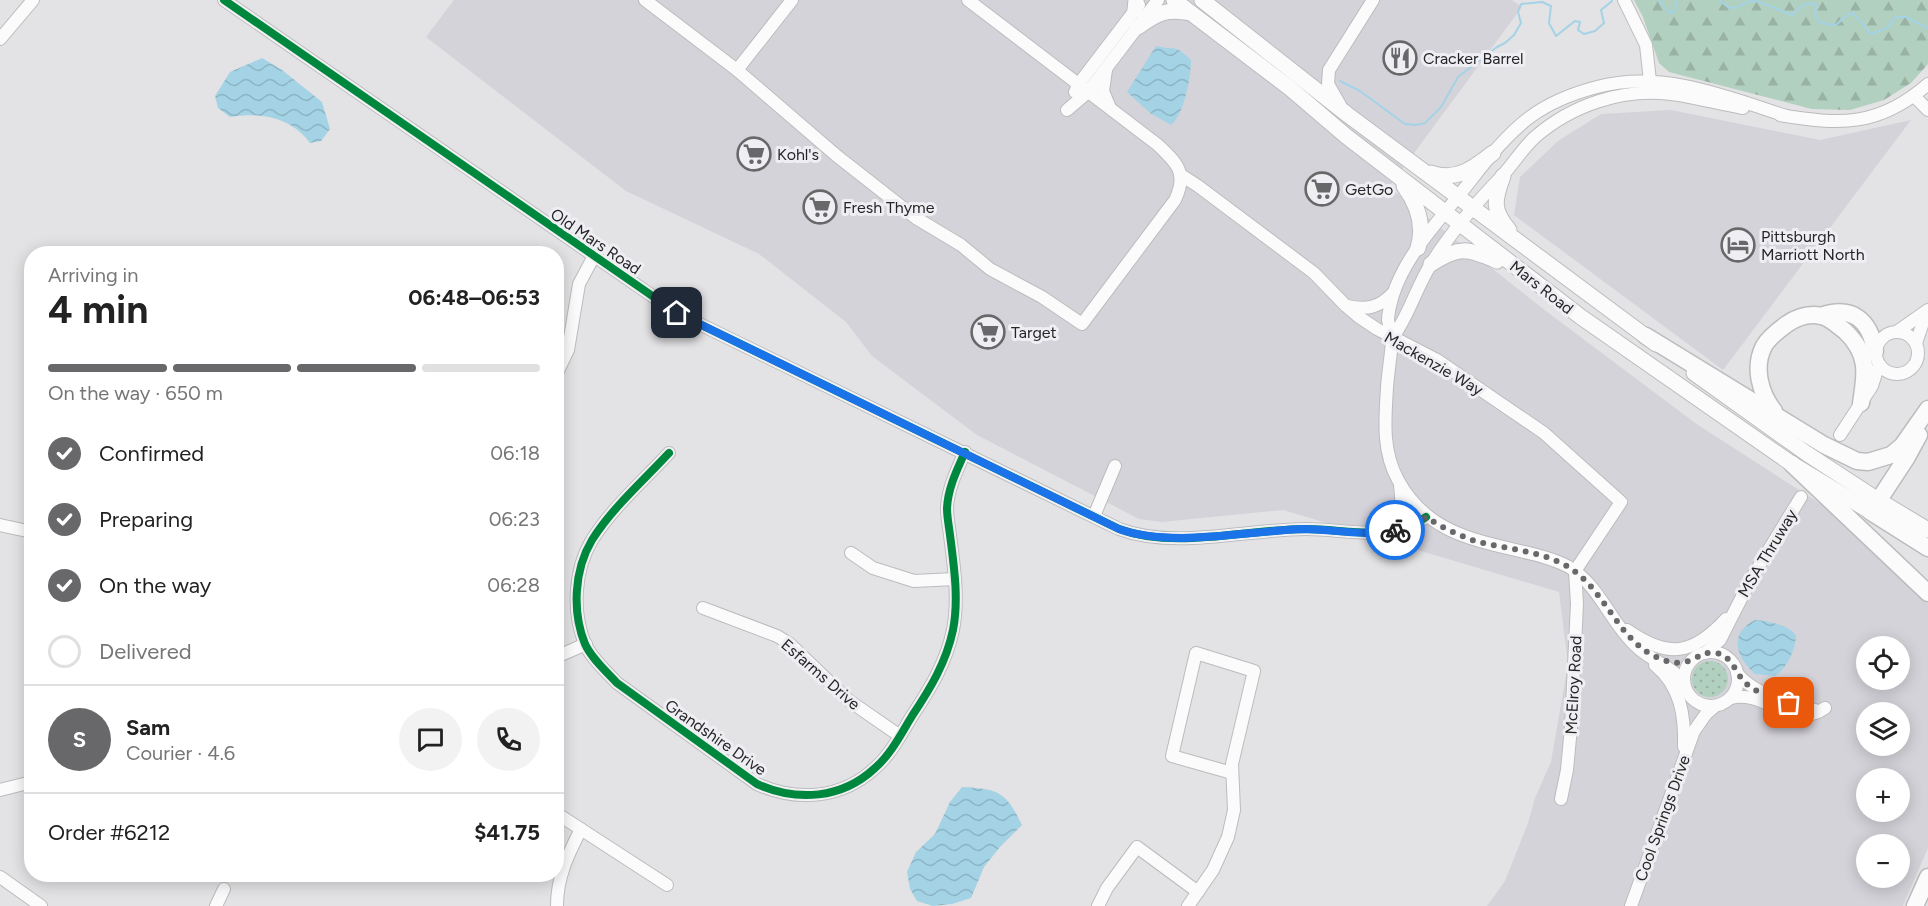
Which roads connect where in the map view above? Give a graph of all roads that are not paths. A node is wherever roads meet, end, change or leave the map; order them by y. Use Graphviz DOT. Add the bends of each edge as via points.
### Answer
graph roads {
  1 [pos="33,0"];
  2 [pos="224,0"];
  3 [pos="645,0"];
  4 [pos="792,0"];
  5 [pos="968,0"];
  6 [pos="1158,0"];
  7 [pos="1174,0"];
  8 [pos="1202,0"];
  9 [pos="1624,0"];
  10 [pos="1138,3"];
  11 [pos="1370,5"];
  12 [pos="1191,13"];
  13 [pos="1138,27"];
  14 [pos="3,32"];
  15 [pos="1057,69"];
  16 [pos="1106,69"];
  17 [pos="737,70"];
  18 [pos="1090,70"];
  19 [pos="1650,81"];
  20 [pos="1928,84"];
  21 [pos="1083,89"];
  22 [pos="1642,93"];
  23 [pos="1657,93"];
  24 [pos="1914,96"];
  25 [pos="1110,109"];
  26 [pos="1928,110"];
  27 [pos="1348,115"];
  28 [pos="1786,116"];
  29 [pos="1493,153"];
  30 [pos="1425,171"];
  31 [pos="1395,174"];
  32 [pos="1181,175"];
  33 [pos="1503,176"];
  34 [pos="1458,196"];
  35 [pos="1473,208"];
  36 [pos="1445,212"];
  37 [pos="1460,223"];
  38 [pos="1521,244"];
  39 [pos="1418,248"];
  40 [pos="594,256"];
  41 [pos="1431,264"];
  42 [pos="1518,269"];
  43 [pos="1394,292"];
  44 [pos="1346,306"];
  45 [pos="1928,310"];
  46 [pos="1821,316"];
  47 [pos="1898,331"];
  48 [pos="1646,336"];
  49 [pos="1393,337"];
  50 [pos="1916,343"];
  51 [pos="564,358"];
  52 [pos="1877,358"];
  53 [pos="1891,373"];
  54 [pos="1872,387"];
  55 [pos="1861,403"];
  56 [pos="1928,409"];
  57 [pos="1779,416"];
  58 [pos="1928,419"];
  59 [pos="1840,435"];
  60 [pos="965,452"];
  61 [pos="669,453"];
  62 [pos="1792,464"];
  63 [pos="1115,466"];
  64 [pos="1399,482"];
  65 [pos="1801,497"];
  66 [pos="1875,506"];
  67 [pos="1094,516"];
  68 [pos="1426,517"];
  69 [pos="0,525"];
  70 [pos="24,530"];
  71 [pos="1928,530"];
  72 [pos="1382,532"];
  73 [pos="1928,548"];
  74 [pos="851,553"];
  75 [pos="1575,571"];
  76 [pos="955,579"];
  77 [pos="1928,592"];
  78 [pos="703,608"];
  79 [pos="1734,609"];
  80 [pos="1622,628"];
  81 [pos="585,644"];
  82 [pos="564,653"];
  83 [pos="1705,653"];
  84 [pos="1728,659"];
  85 [pos="1692,660"];
  86 [pos="1737,673"];
  87 [pos="1683,681"];
  88 [pos="1691,698"];
  89 [pos="1731,698"];
  90 [pos="1715,706"];
  91 [pos="1694,731"];
  92 [pos="900,736"];
  93 [pos="1684,758"];
  94 [pos="1232,773"];
  95 [pos="24,784"];
  96 [pos="0,790"];
  97 [pos="1561,799"];
  98 [pos="564,818"];
  99 [pos="581,829"];
  100 [pos="564,864"];
  101 [pos="0,877"];
  102 [pos="1928,877"];
  103 [pos="558,882"];
  104 [pos="667,885"];
  105 [pos="224,889"];
  106 [pos="1198,892"];
  107 [pos="40,906"];
  108 [pos="216,906"];
  109 [pos="557,906"];
  110 [pos="1098,906"];
  111 [pos="1188,906"];
  112 [pos="1631,906"];
  113 [pos="1915,906"];
  1 -- 14 [label="street"];
  2 -- 40 [label="street, Old Mars Road"];
  3 -- 17 [label="street"];
  4 -- 17 [label="street"];
  5 -- 15 [label="street, Mackenzie Way"];
  6 -- 13 [label="street"];
  7 -- 12 [label="main road, Mars Road"];
  8 -- 27 [label="main road, Mars Road"];
  9 -- 19 [label="street" via="1646,45"];
  10 -- 18 [label="street"];
  11 -- 27 [label="street" via="1327,74 1329,89"];
  12 -- 13 [label="main road" via="1165,12"];
  12 -- 31 [label="main road, Mars Road"];
  13 -- 16 [label="street"];
  15 -- 18 [label="street" via="1074,73"];
  15 -- 21 [label="street, Mackenzie Way"];
  16 -- 21 [label="street"];
  16 -- 25 [label="street" via="1103,91"];
  17 -- 32 [label="street" via="916,218 1082,324 1175,200"];
  18 -- 21 [label="street"];
  19 -- 22 [label="street"];
  19 -- 23 [label="street"];
  19 -- 28 [label="street" via="1690,87"];
  19 -- 29 [label="street" via="1598,87 1545,108 1519,126"];
  20 -- 24 [label="street"];
  21 -- 25 [label="street, Mackenzie Way"];
  22 -- 23 [label="street"];
  22 -- 33 [label="street" via="1600,101 1561,118 1524,148"];
  23 -- 28 [label="street"];
  24 -- 26 [label="street"];
  24 -- 28 [label="street" via="1892,109 1848,121 1820,122"];
  25 -- 32 [label="street, Mackenzie Way" via="1158,145 1173,159"];
  27 -- 30 [label="main road, Mars Road"];
  29 -- 30 [label="main road" via="1459,175"];
  29 -- 34 [label="street"];
  30 -- 34 [label="main road, Mars Road"];
  31 -- 36 [label="main road, Mars Road"];
  31 -- 39 [label="main road" via="1417,208 1422,229"];
  32 -- 44 [label="street, Mackenzie Way" via="1302,263"];
  33 -- 35 [label="street"];
  33 -- 38 [label="main road" via="1496,207 1501,220"];
  34 -- 35 [label="main road, Mars Road"];
  34 -- 36 [label="street"];
  35 -- 37 [label="street"];
  35 -- 38 [label="main road, Mars Road"];
  36 -- 37 [label="main road, Mars Road"];
  36 -- 39 [label="street"];
  37 -- 41 [label="street"];
  37 -- 42 [label="main road, Mars Road"];
  38 -- 48 [label="main road, Mars Road"];
  39 -- 43 [label="street"];
  40 -- 51 [label="street" via="579,284"];
  40 -- 60 [label="street, Old Mars Road" via="698,325"];
  41 -- 42 [label="main road" via="1452,252 1470,250"];
  41 -- 49 [label="street"];
  42 -- 62 [label="main road, Mars Road"];
  43 -- 44 [label="street" via="1375,308"];
  43 -- 49 [label="street" via="1388,320"];
  44 -- 49 [label="street, Mackenzie Way"];
  45 -- 47 [label="street"];
  45 -- 50 [label="street"];
  46 -- 52 [label="highway" via="1845,311 1863,322 1873,337"];
  46 -- 55 [label="highway" via="1858,346 1866,375"];
  46 -- 57 [label="highway" via="1796,318 1764,345 1759,361 1761,387"];
  47 -- 50 [label="street"];
  47 -- 52 [label="street" via="1882,336"];
  48 -- 57 [label="highway"];
  48 -- 66 [label="main road, Mars Road"];
  49 -- 64 [label="street" via="1385,426 1386,447"];
  49 -- 75 [label="street, Mackenzie Way" via="1437,360 1544,432 1621,502"];
  50 -- 53 [label="street" via="1918,357 1911,369"];
  52 -- 53 [label="street"];
  52 -- 54 [label="street"];
  53 -- 54 [label="street"];
  54 -- 55 [label="street"];
  55 -- 59 [label="street"];
  56 -- 57 [label="highway" via="1902,446 1891,455 1868,462 1847,458"];
  58 -- 66 [label="highway"];
  60 -- 67 [label="street, Old Mars Road"];
  60 -- 76 [label="street, Grandshire Drive" via="952,483 947,509"];
  61 -- 81 [label="street, Grandshire Drive" via="605,522 585,555 576,599"];
  62 -- 66 [label="main road, Mars Road"];
  62 -- 77 [label="highway"];
  63 -- 67 [label="street"];
  64 -- 68 [label="street"];
  64 -- 72 [label="street" via="1400,513"];
  65 -- 79 [label="street, MSA Thruway"];
  66 -- 71 [label="main road, Mars Road"];
  66 -- 73 [label="highway, Mars Road"];
  67 -- 72 [label="street, Old Mars Road" via="1151,537 1304,529"];
  68 -- 72 [label="street, Old Mars Road" via="1416,524"];
  68 -- 75 [label="street" via="1476,541 1547,558"];
  69 -- 70 [label="street"];
  74 -- 76 [label="street" via="873,568 914,581"];
  75 -- 80 [label="street"];
  75 -- 97 [label="street, McElroy Road" via="1571,727"];
  76 -- 92 [label="street, Grandshire Drive" via="954,621 942,665"];
  78 -- 92 [label="street, Esfarms Drive" via="784,640 848,700"];
  79 -- 80 [label="street" via="1704,641 1680,649 1655,646"];
  79 -- 83 [label="street, MSA Thruway" via="1720,640"];
  79 -- 84 [label="street, MSA Thruway"];
  80 -- 85 [label="street" via="1644,650 1660,658 1672,662"];
  80 -- 87 [label="street" via="1635,645"];
  80 -- 93 [label="street" via="1634,648 1667,677 1678,697 1684,719"];
  81 -- 82 [label="street"];
  81 -- 92 [label="street, Grandshire Drive" via="600,665 636,698 772,790 808,796 844,788 876,768"];
  83 -- 84 [label="street"];
  83 -- 85 [label="street"];
  84 -- 86 [label="street"];
  85 -- 87 [label="street"];
  86 -- 89 [label="street" via="1737,686"];
  86 -- 89 [label="street" via="1756,690 1805,708 1825,708 1808,716 1751,697"];
  87 -- 88 [label="street"];
  88 -- 90 [label="street" via="1702,705"];
  88 -- 91 [label="street, Cool Springs Drive"];
  89 -- 90 [label="street"];
  90 -- 91 [label="street, Cool Springs Drive"];
  91 -- 93 [label="street, Cool Springs Drive"];
  93 -- 112 [label="street, Cool Springs Drive"];
  94 -- 94 [label="street" via="1254,671 1196,653 1172,756"];
  94 -- 106 [label="street" via="1234,810 1228,837 1220,859"];
  95 -- 96 [label="street"];
  98 -- 99 [label="street"];
  99 -- 100 [label="street"];
  99 -- 104 [label="street"];
  101 -- 107 [label="street"];
  102 -- 113 [label="highway"];
  103 -- 109 [label="street"];
  105 -- 108 [label="street"];
  106 -- 110 [label="street" via="1137,846"];
  106 -- 111 [label="street"];
}
